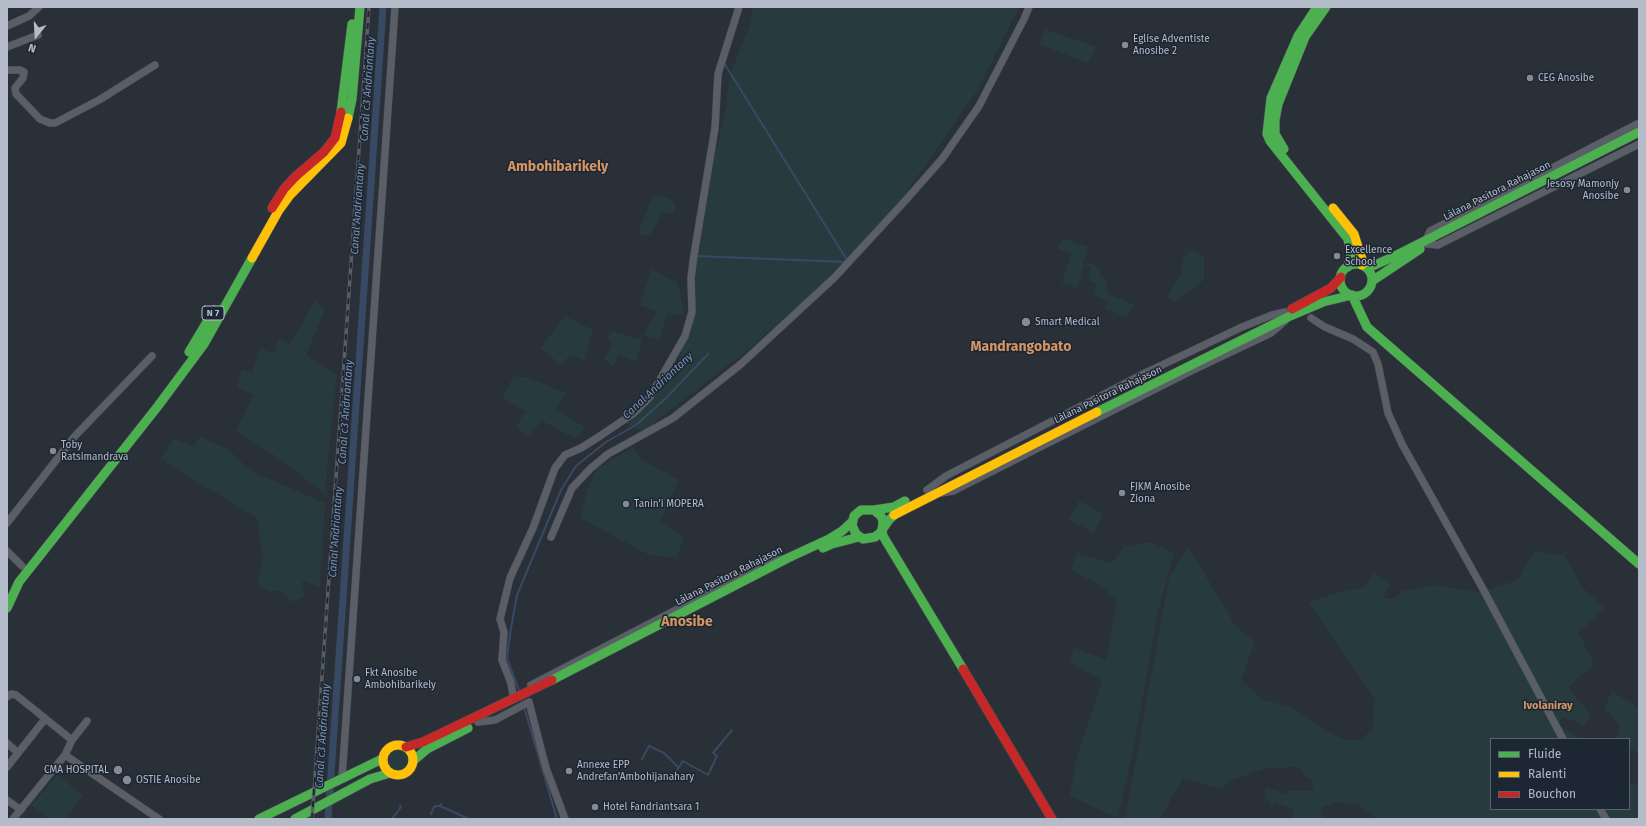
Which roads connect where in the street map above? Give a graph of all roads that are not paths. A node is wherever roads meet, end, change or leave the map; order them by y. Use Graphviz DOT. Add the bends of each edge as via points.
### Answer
graph roads {
  1 [pos="39,7"];
  2 [pos="353,7"];
  3 [pos="360,7"];
  4 [pos="395,7"];
  5 [pos="740,7"];
  6 [pos="1029,7"];
  7 [pos="1317,7"];
  8 [pos="1326,7"];
  9 [pos="7,26"];
  10 [pos="38,35"];
  11 [pos="7,47"];
  12 [pos="155,65"];
  13 [pos="7,70"];
  14 [pos="1639,123"];
  15 [pos="1639,132"];
  16 [pos="1639,140"];
  17 [pos="1639,144"];
  18 [pos="1426,242"];
  19 [pos="1359,250"];
  20 [pos="1395,256"];
  21 [pos="1363,266"];
  22 [pos="1348,267"];
  23 [pos="1341,278"];
  24 [pos="1372,281"];
  25 [pos="1352,295"];
  26 [pos="1334,298"];
  27 [pos="1359,308"];
  28 [pos="1288,314"];
  29 [pos="1311,318"];
  30 [pos="152,356"];
  31 [pos="929,493"];
  32 [pos="874,510"];
  33 [pos="853,521"];
  34 [pos="7,523"];
  35 [pos="882,530"];
  36 [pos="551,537"];
  37 [pos="859,537"];
  38 [pos="872,539"];
  39 [pos="7,550"];
  40 [pos="1639,564"];
  41 [pos="26,565"];
  42 [pos="7,594"];
  43 [pos="7,608"];
  44 [pos="8,697"];
  45 [pos="523,697"];
  46 [pos="45,719"];
  47 [pos="477,720"];
  48 [pos="87,721"];
  49 [pos="1562,738"];
  50 [pos="72,740"];
  51 [pos="7,743"];
  52 [pos="406,747"];
  53 [pos="18,753"];
  54 [pos="66,755"];
  55 [pos="382,759"];
  56 [pos="413,761"];
  57 [pos="7,767"];
  58 [pos="390,774"];
  59 [pos="342,778"];
  60 [pos="7,800"];
  61 [pos="21,810"];
  62 [pos="1601,810"];
  63 [pos="305,817"];
  64 [pos="13,819"];
  65 [pos="159,819"];
  66 [pos="259,819"];
  67 [pos="295,819"];
  68 [pos="565,819"];
  69 [pos="1045,819"];
  70 [pos="1052,819"];
  71 [pos="1606,819"];
  1 -- 9 [label="street" via="29,16"];
  2 -- 41 [label="main road, N 7" via="342,109 335,138 324,152 284,189 196,342"];
  3 -- 41 [label="main road, N 7" via="352,99 341,143 290,195 279,210 204,344 158,406"];
  4 -- 59 [label="street"];
  5 -- 45 [label="street" via="718,74 715,128 691,278 692,312 685,336 650,397 634,413 581,448 565,455 555,468 533,528 510,578 500,619 504,632 502,660 511,683"];
  6 -- 36 [label="street" via="979,106 942,159 904,202 835,277 741,364 673,418 608,454 591,468 572,488"];
  7 -- 22 [label="main road" via="1298,36 1271,98 1267,134 1348,239 1351,254"];
  8 -- 19 [label="main road" via="1302,44 1278,104 1275,134 1280,144 1352,231"];
  10 -- 11 [label="street"];
  12 -- 13 [label="street" via="99,100 55,123 40,119 16,94 15,88 23,78 24,72"];
  14 -- 18 [label="street" via="1430,231"];
  15 -- 18 [label="main road, Làlana Pasitora Rahajason"];
  16 -- 18 [label="main road, Làlana Pasitora Rahajason"];
  17 -- 18 [label="street" via="1438,245"];
  18 -- 20 [label="main road, Làlana Pasitora Rahajason"];
  18 -- 24 [label="main road, Làlana Pasitora Rahajason"];
  19 -- 20 [label="main road" via="1375,258"];
  19 -- 21 [label="main road"];
  20 -- 21 [label="main road, Làlana Pasitora Rahajason" via="1375,265"];
  21 -- 22 [label="main road" via="1357,264"];
  21 -- 24 [label="main road" via="1372,276"];
  22 -- 23 [label="main road"];
  23 -- 25 [label="main road" via="1340,282 1344,289"];
  23 -- 28 [label="main road, Làlana Pasitora Rahajason" via="1331,288"];
  24 -- 25 [label="main road" via="1363,294"];
  25 -- 26 [label="main road, Làlana Pasitora Rahajason"];
  25 -- 27 [label="main road"];
  26 -- 27 [label="main road"];
  26 -- 28 [label="main road, Làlana Pasitora Rahajason"];
  27 -- 40 [label="main road" via="1368,327 1381,340"];
  28 -- 31 [label="main road, Làlana Pasitora Rahajason"];
  28 -- 31 [label="street" via="1271,333 953,490"];
  29 -- 49 [label="street" via="1373,352 1388,413 1402,444"];
  30 -- 34 [label="street" via="75,436"];
  31 -- 32 [label="main road, Làlana Pasitora Rahajason" via="894,507"];
  31 -- 35 [label="main road, Làlana Pasitora Rahajason" via="897,512"];
  32 -- 33 [label="main road" via="861,510 854,516"];
  32 -- 35 [label="main road" via="883,521"];
  33 -- 37 [label="main road" via="853,530"];
  33 -- 45 [label="main road, Làlana Pasitora Rahajason" via="829,539"];
  35 -- 38 [label="main road"];
  35 -- 70 [label="main road" via="883,536"];
  37 -- 38 [label="main road"];
  37 -- 45 [label="main road, Làlana Pasitora Rahajason" via="825,547"];
  38 -- 69 [label="main road" via="881,544"];
  39 -- 41 [label="street"];
  41 -- 42 [label="main road, N 7"];
  41 -- 43 [label="main road, N 7"];
  44 -- 46 [label="street" via="11,694 16,696"];
  45 -- 47 [label="main road"];
  45 -- 68 [label="street"];
  46 -- 50 [label="street"];
  46 -- 53 [label="street"];
  47 -- 52 [label="main road"];
  47 -- 56 [label="main road" via="427,749"];
  48 -- 50 [label="street"];
  50 -- 54 [label="street"];
  51 -- 53 [label="street"];
  52 -- 55 [label="main road" via="396,744 391,746 384,752"];
  52 -- 56 [label="main road" via="412,753"];
  53 -- 57 [label="street"];
  54 -- 61 [label="street"];
  54 -- 65 [label="street"];
  55 -- 58 [label="main road"];
  55 -- 59 [label="main road"];
  56 -- 58 [label="main road" via="405,774"];
  58 -- 63 [label="main road" via="370,779 319,806"];
  59 -- 66 [label="main road"];
  60 -- 61 [label="street"];
  61 -- 64 [label="street"];
  62 -- 71 [label="street"];
  63 -- 67 [label="main road"];
}
